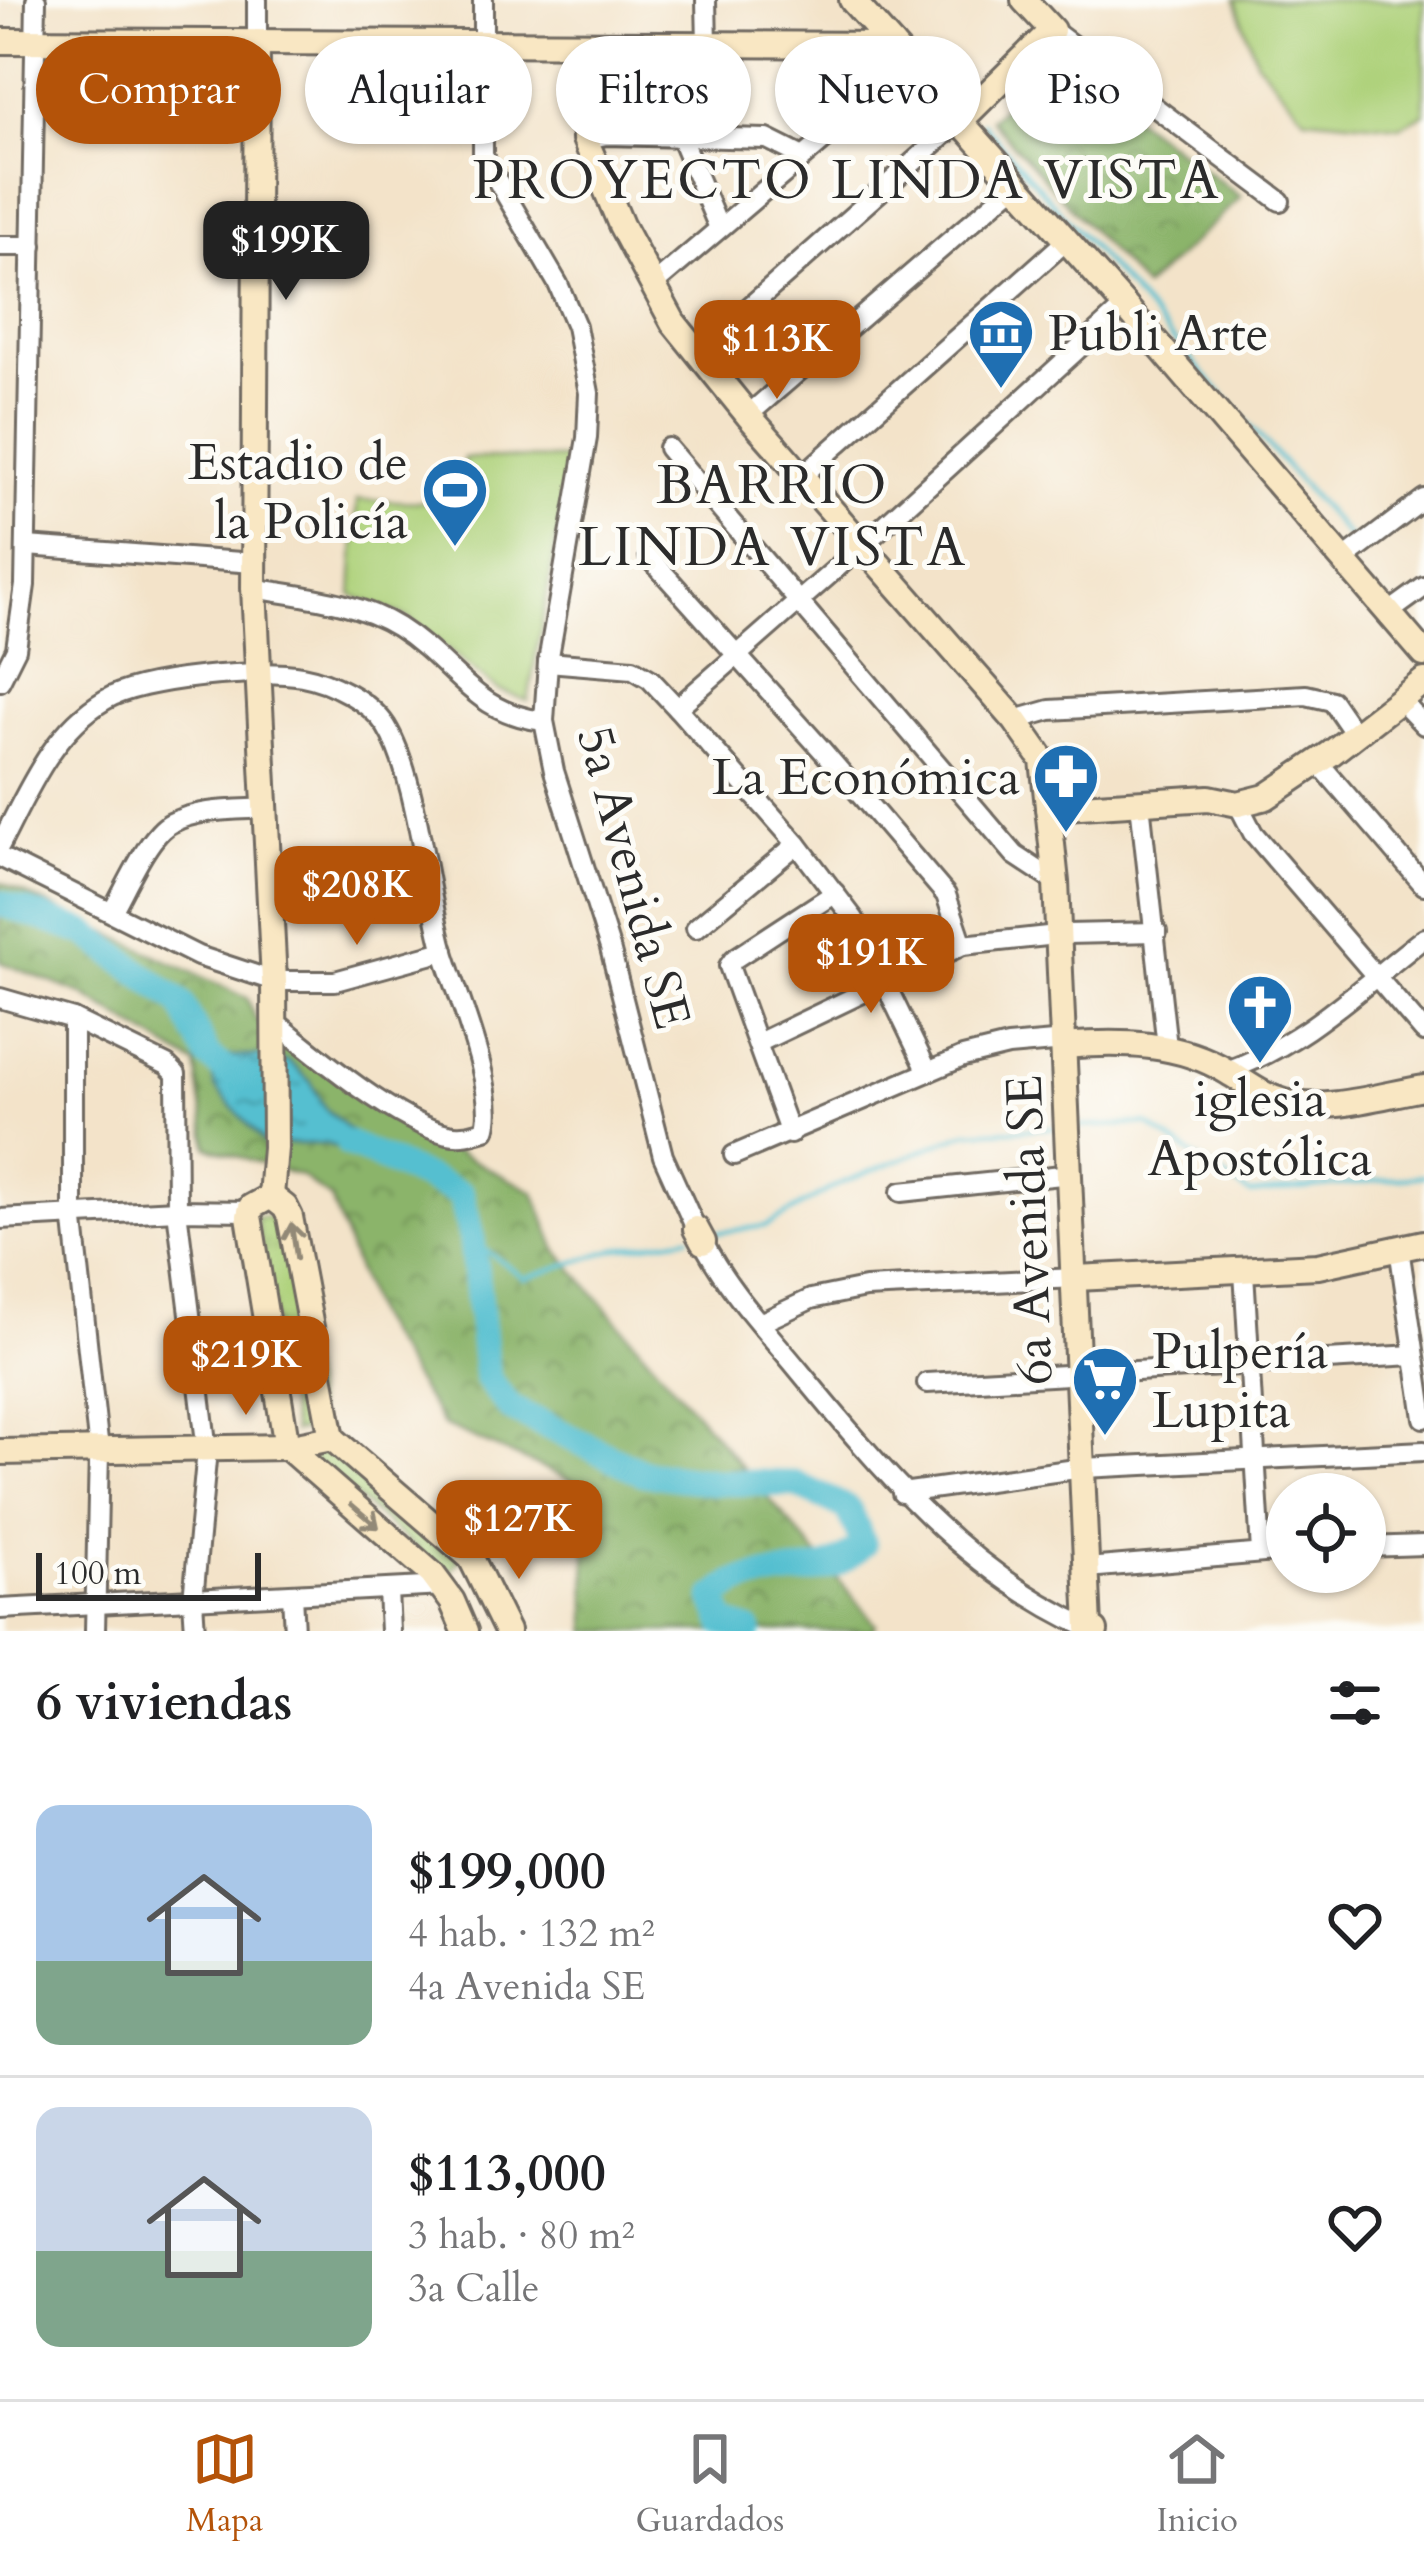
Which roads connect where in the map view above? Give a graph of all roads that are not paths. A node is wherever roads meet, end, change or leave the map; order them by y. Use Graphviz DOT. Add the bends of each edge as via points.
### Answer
graph roads {
  1 [pos="36,0"];
  2 [pos="257,0"];
  3 [pos="483,0"];
  4 [pos="706,0"];
  5 [pos="852,0"];
  6 [pos="1024,0"];
  7 [pos="1052,31"];
  8 [pos="36,36"];
  9 [pos="257,36"];
  10 [pos="482,36"];
  11 [pos="707,36"];
  12 [pos="884,36"];
  13 [pos="0,41"];
  14 [pos="36,42"];
  15 [pos="981,100"];
  16 [pos="751,139"];
  17 [pos="981,142"];
  18 [pos="256,144"];
  19 [pos="483,144"];
  20 [pos="587,144"];
  21 [pos="683,144"];
  22 [pos="816,144"];
  23 [pos="934,144"];
  24 [pos="801,156"];
  25 [pos="1017,183"];
  26 [pos="1280,201"];
  27 [pos="719,228"];
  28 [pos="1067,240"];
  29 [pos="0,246"];
  30 [pos="32,246"];
  31 [pos="652,286"];
  32 [pos="1125,306"];
  33 [pos="696,354"];
  34 [pos="748,416"];
  35 [pos="668,448"];
  36 [pos="802,476"];
  37 [pos="1424,500"];
  38 [pos="863,545"];
  39 [pos="27,546"];
  40 [pos="649,557"];
  41 [pos="1343,560"];
  42 [pos="254,575"];
  43 [pos="1424,586"];
  44 [pos="800,602"];
  45 [pos="1388,613"];
  46 [pos="1424,654"];
  47 [pos="737,656"];
  48 [pos="548,662"];
  49 [pos="257,674"];
  50 [pos="0,681"];
  51 [pos="1424,681"];
  52 [pos="1400,700"];
  53 [pos="677,708"];
  54 [pos="1015,720"];
  55 [pos="544,721"];
  56 [pos="1424,725"];
  57 [pos="1354,734"];
  58 [pos="1318,762"];
  59 [pos="1140,803"];
  60 [pos="1238,804"];
  61 [pos="268,808"];
  62 [pos="1048,808"];
  63 [pos="797,844"];
  64 [pos="0,845"];
  65 [pos="0,857"];
  66 [pos="1056,882"];
  67 [pos="1424,885"];
  68 [pos="835,893"];
  69 [pos="112,912"];
  70 [pos="696,928"];
  71 [pos="1157,932"];
  72 [pos="1059,935"];
  73 [pos="1424,938"];
  74 [pos="962,945"];
  75 [pos="444,951"];
  76 [pos="1376,975"];
  77 [pos="886,978"];
  78 [pos="274,981"];
  79 [pos="0,998"];
  80 [pos="73,1018"];
  81 [pos="272,1019"];
  82 [pos="1424,1032"];
  83 [pos="758,1043"];
  84 [pos="1065,1043"];
  85 [pos="1167,1047"];
  86 [pos="1227,1071"];
  87 [pos="928,1072"];
  88 [pos="1424,1088"];
  89 [pos="790,1134"];
  90 [pos="734,1155"];
  91 [pos="1071,1174"];
  92 [pos="901,1192"];
  93 [pos="271,1196"];
  94 [pos="177,1210"];
  95 [pos="249,1211"];
  96 [pos="73,1213"];
  97 [pos="0,1219"];
  98 [pos="1412,1245"];
  99 [pos="1244,1273"];
  100 [pos="1076,1278"];
  101 [pos="760,1323"];
  102 [pos="1414,1355"];
  103 [pos="1250,1365"];
  104 [pos="1080,1374"];
  105 [pos="927,1383"];
  106 [pos="1424,1418"];
  107 [pos="332,1438"];
  108 [pos="287,1447"];
  109 [pos="207,1450"];
  110 [pos="99,1451"];
  111 [pos="1424,1451"];
  112 [pos="0,1452"];
  113 [pos="1255,1460"];
  114 [pos="1083,1468"];
  115 [pos="902,1493"];
  116 [pos="1424,1545"];
  117 [pos="1386,1546"];
  118 [pos="1261,1552"];
  119 [pos="1266,1552"];
  120 [pos="471,1558"];
  121 [pos="1087,1568"];
  122 [pos="444,1586"];
  123 [pos="388,1591"];
  124 [pos="292,1595"];
  125 [pos="193,1600"];
  126 [pos="94,1605"];
  127 [pos="0,1609"];
  128 [pos="0,1619"];
  129 [pos="1092,1629"];
  130 [pos="1,1631"];
  131 [pos="95,1631"];
  132 [pos="195,1631"];
  133 [pos="294,1631"];
  134 [pos="391,1631"];
  135 [pos="465,1631"];
  136 [pos="507,1631"];
  1 -- 8 [label="street"];
  2 -- 9 [label="street"];
  3 -- 10 [label="street, 5a Avenida SE"];
  4 -- 11 [label="street"];
  5 -- 12 [label="street"];
  6 -- 7 [label="street"];
  7 -- 15 [label="street"];
  7 -- 26 [label="street"];
  13 -- 14 [label="street"];
  14 -- 30 [label="street"];
  16 -- 24 [label="street"];
  17 -- 25 [label="street"];
  18 -- 42 [label="street"];
  19 -- 48 [label="street, 5a Avenida SE" via="558,284 586,362 587,438"];
  20 -- 31 [label="street, 6a Avenida SE"];
  21 -- 27 [label="street"];
  22 -- 24 [label="street"];
  23 -- 33 [label="street"];
  24 -- 27 [label="street"];
  25 -- 28 [label="street"];
  25 -- 34 [label="street"];
  27 -- 31 [label="street"];
  28 -- 32 [label="street"];
  28 -- 36 [label="street"];
  29 -- 30 [label="street"];
  30 -- 39 [label="street"];
  31 -- 33 [label="street, 6a Avenida SE"];
  32 -- 38 [label="street"];
  32 -- 41 [label="street"];
  33 -- 34 [label="street, 6a Avenida SE"];
  34 -- 36 [label="street, 6a Avenida SE"];
  35 -- 44 [label="street"];
  36 -- 38 [label="street, 6a Avenida SE"];
  37 -- 41 [label="street"];
  38 -- 44 [label="street"];
  38 -- 54 [label="street, 6a Avenida SE"];
  39 -- 42 [label="street"];
  39 -- 50 [label="street" via="16,649"];
  40 -- 47 [label="street"];
  41 -- 45 [label="street"];
  42 -- 49 [label="street"];
  42 -- 55 [label="street" via="397,627 488,705"];
  43 -- 45 [label="street"];
  44 -- 47 [label="street"];
  44 -- 66 [label="street" via="1015,856"];
  45 -- 46 [label="street"];
  47 -- 53 [label="street"];
  47 -- 74 [label="street" via="946,896"];
  48 -- 53 [label="street" via="633,669"];
  48 -- 55 [label="street, 5a Avenida SE"];
  49 -- 61 [label="street"];
  49 -- 64 [label="street" via="152,684 107,698 40,766"];
  49 -- 75 [label="street" via="303,676 351,695 385,725 407,782"];
  51 -- 52 [label="street"];
  52 -- 56 [label="street"];
  52 -- 57 [label="street"];
  53 -- 63 [label="street"];
  54 -- 57 [label="street" via="1050,710 1306,694 1332,701"];
  54 -- 62 [label="street, 6a Avenida SE" via="1043,760"];
  55 -- 101 [label="street, 5a Avenida SE" via="663,1156 700,1236"];
  57 -- 58 [label="street"];
  58 -- 60 [label="street" via="1266,797"];
  58 -- 67 [label="street"];
  59 -- 60 [label="street"];
  59 -- 62 [label="street"];
  59 -- 71 [label="street"];
  60 -- 76 [label="street" via="1253,833"];
  61 -- 69 [label="street" via="172,823 155,837"];
  61 -- 78 [label="street"];
  62 -- 66 [label="street, 6a Avenida SE"];
  63 -- 68 [label="street"];
  63 -- 70 [label="street"];
  65 -- 69 [label="street"];
  66 -- 72 [label="street, 6a Avenida SE"];
  68 -- 77 [label="street"];
  68 -- 83 [label="street" via="729,966"];
  69 -- 78 [label="street" via="198,956"];
  71 -- 72 [label="street"];
  71 -- 85 [label="street"];
  72 -- 74 [label="street"];
  72 -- 84 [label="street, 6a Avenida SE"];
  73 -- 76 [label="street"];
  74 -- 77 [label="street"];
  75 -- 78 [label="street" via="335,981"];
  75 -- 81 [label="street" via="488,1102 485,1130 446,1134 405,1115"];
  76 -- 82 [label="street"];
  76 -- 86 [label="street" via="1303,1036"];
  77 -- 83 [label="street"];
  77 -- 87 [label="street"];
  78 -- 81 [label="street"];
  79 -- 80 [label="street"];
  80 -- 94 [label="street" via="176,1074"];
  80 -- 96 [label="street"];
  81 -- 93 [label="street"];
  83 -- 89 [label="street"];
  84 -- 85 [label="street"];
  84 -- 87 [label="street" via="1008,1046"];
  84 -- 91 [label="street, 6a Avenida SE"];
  85 -- 86 [label="street"];
  86 -- 88 [label="street" via="1252,1091 1290,1104"];
  87 -- 89 [label="street"];
  89 -- 90 [label="street"];
  91 -- 92 [label="street"];
  91 -- 100 [label="street, 6a Avenida SE"];
  93 -- 95 [label="street"];
  107 -- 93 [label="street, one-way" via="290,1217"];
  94 -- 95 [label="street"];
  94 -- 96 [label="street"];
  94 -- 109 [label="street"];
  95 -- 108 [label="street"];
  96 -- 97 [label="street"];
  96 -- 110 [label="street"];
  98 -- 99 [label="street"];
  98 -- 102 [label="street"];
  99 -- 100 [label="street"];
  99 -- 103 [label="street"];
  100 -- 101 [label="street" via="865,1288"];
  100 -- 104 [label="street, 6a Avenida SE"];
  101 -- 115 [label="street, 5a Avenida SE"];
  102 -- 103 [label="street"];
  102 -- 106 [label="street"];
  103 -- 104 [label="street"];
  103 -- 113 [label="street"];
  104 -- 105 [label="street"];
  104 -- 114 [label="street, 6a Avenida SE"];
  107 -- 108 [label="street"];
  107 -- 120 [label="street"];
  108 -- 109 [label="street"];
  108 -- 122 [label="street, one-way"];
  109 -- 110 [label="street"];
  109 -- 125 [label="street"];
  110 -- 112 [label="street"];
  110 -- 126 [label="street"];
  111 -- 113 [label="street"];
  113 -- 114 [label="street"];
  113 -- 118 [label="street"];
  114 -- 115 [label="street"];
  114 -- 121 [label="street, 6a Avenida SE"];
  115 -- 129 [label="street, 5a Avenida SE" via="1017,1590"];
  116 -- 117 [label="street"];
  118 -- 119 [label="street"];
  118 -- 121 [label="street"];
  120 -- 122 [label="street"];
  120 -- 136 [label="street"];
  121 -- 129 [label="street, 6a Avenida SE"];
  122 -- 123 [label="street"];
  122 -- 135 [label="street"];
  123 -- 124 [label="street"];
  123 -- 134 [label="street"];
  124 -- 125 [label="street"];
  124 -- 133 [label="street"];
  125 -- 126 [label="street"];
  125 -- 132 [label="street"];
  126 -- 127 [label="street"];
  126 -- 131 [label="street"];
  128 -- 130 [label="street"];
}
